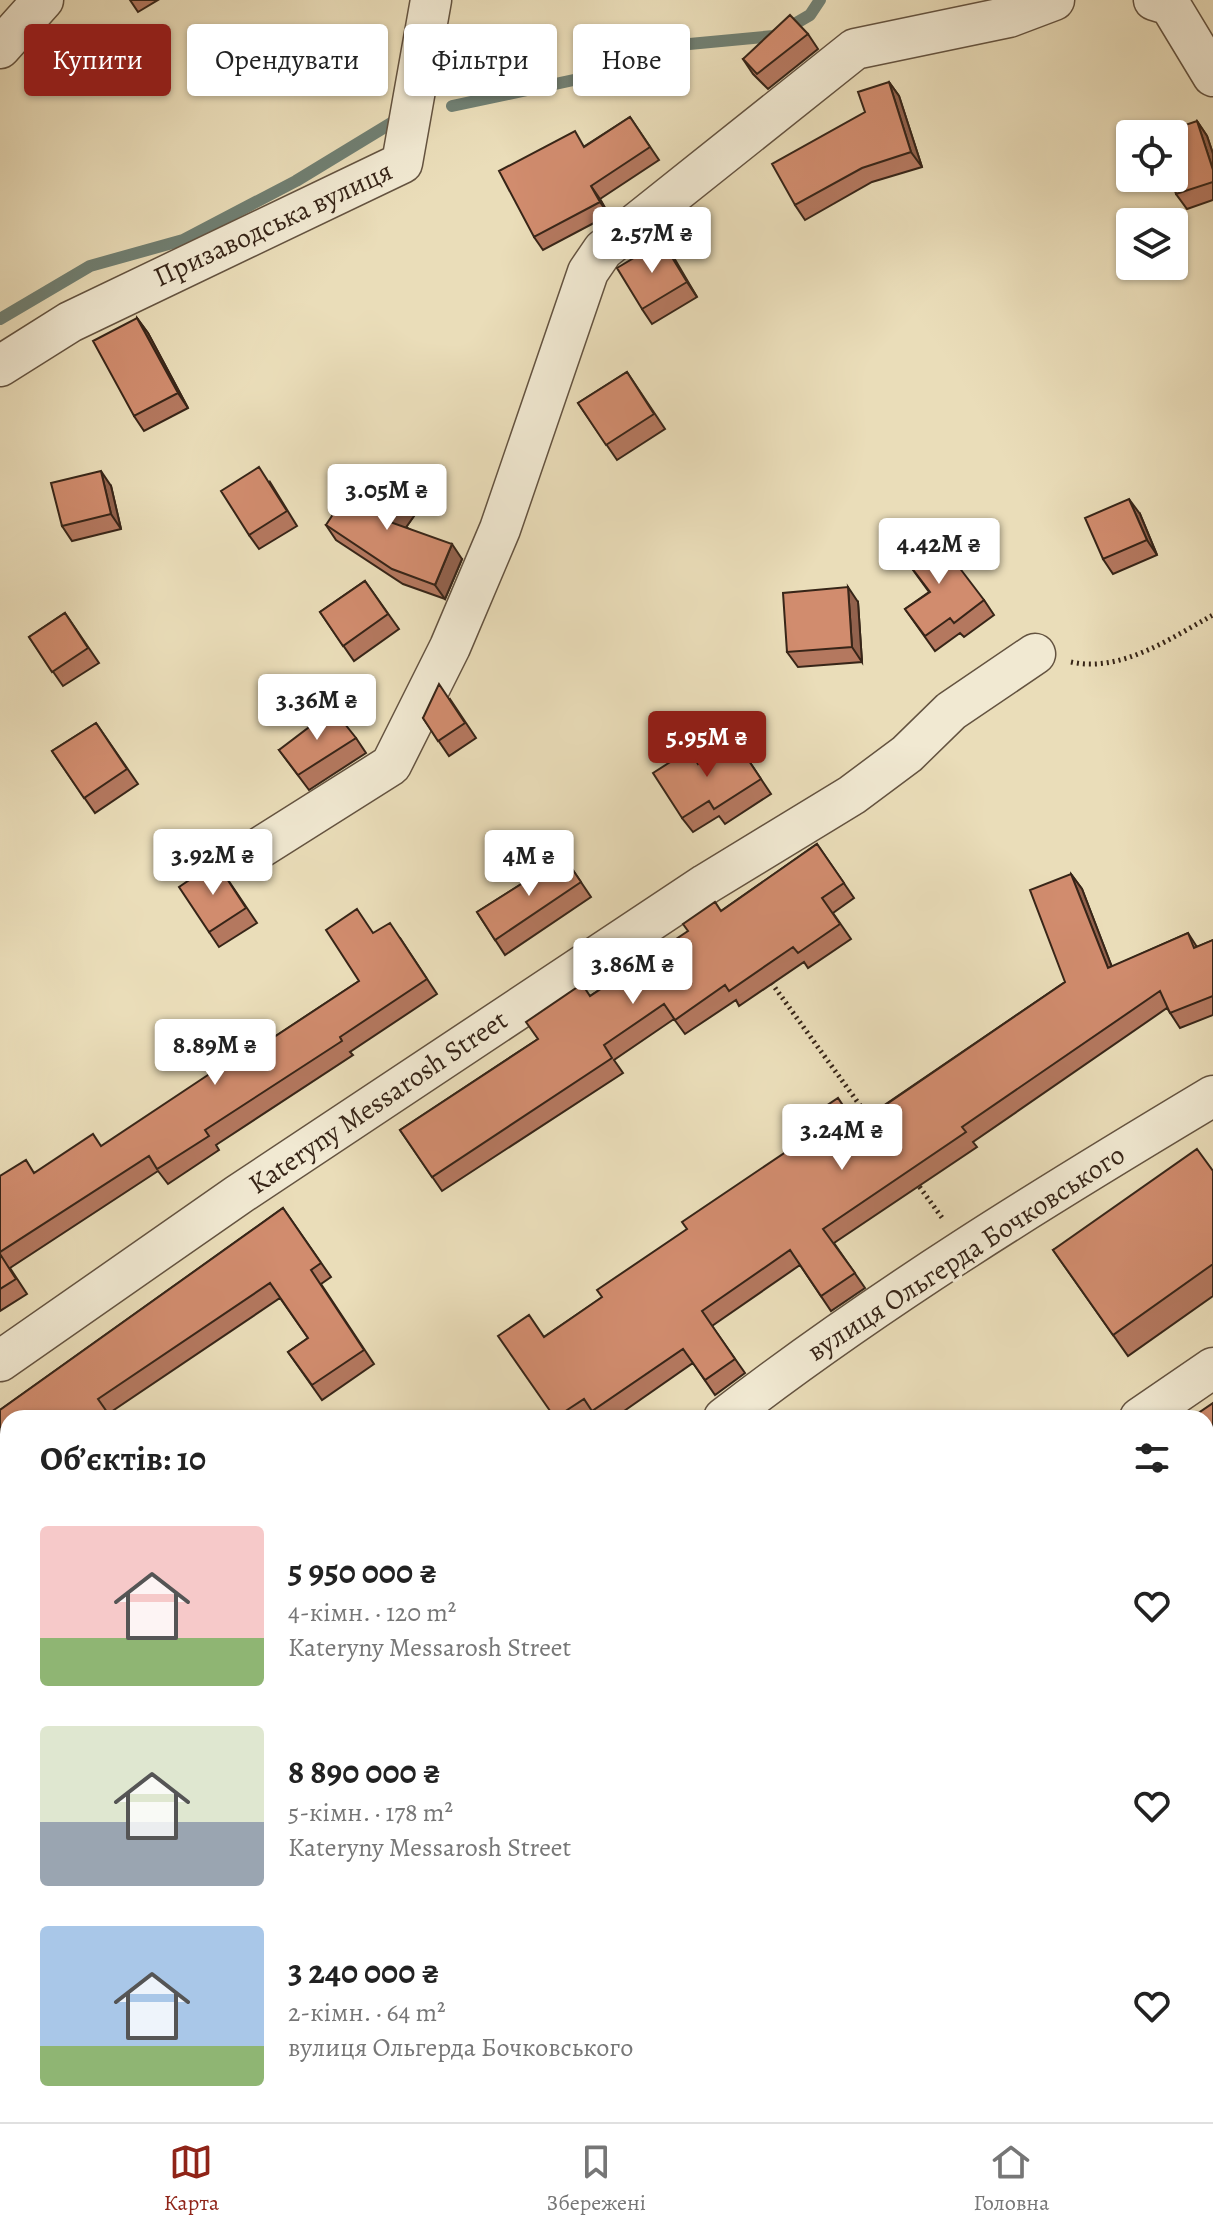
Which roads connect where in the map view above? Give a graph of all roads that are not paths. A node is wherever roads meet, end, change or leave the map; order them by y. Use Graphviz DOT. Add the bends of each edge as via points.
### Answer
graph roads {
  1 [pos="43,0"];
  2 [pos="431,0"];
  3 [pos="1154,0"];
  4 [pos="1051,1"];
  5 [pos="0,48"];
  6 [pos="1213,76"];
  7 [pos="0,366"];
  8 [pos="1035,654"];
  9 [pos="258,849"];
  10 [pos="1213,1096"];
  11 [pos="0,1361"];
  12 [pos="1213,1368"];
  13 [pos="734,1410"];
  14 [pos="1152,1410"];
  1 -- 5 [label="street"];
  2 -- 7 [label="street, Призаводська вулиця" via="402,163 70,322"];
  3 -- 6 [label="street" via="1170,5"];
  4 -- 9 [label="street" via="1009,17 855,49 603,250 588,272 500,529 450,647 391,765"];
  8 -- 11 [label="street, Kateryny Messarosh Street" via="951,711 907,754 852,795 799,824 238,1195"];
  10 -- 13 [label="street, вулиця Ольгерда Бочковського" via="1092,1168 793,1365"];
  12 -- 14 [label="street"];
}
